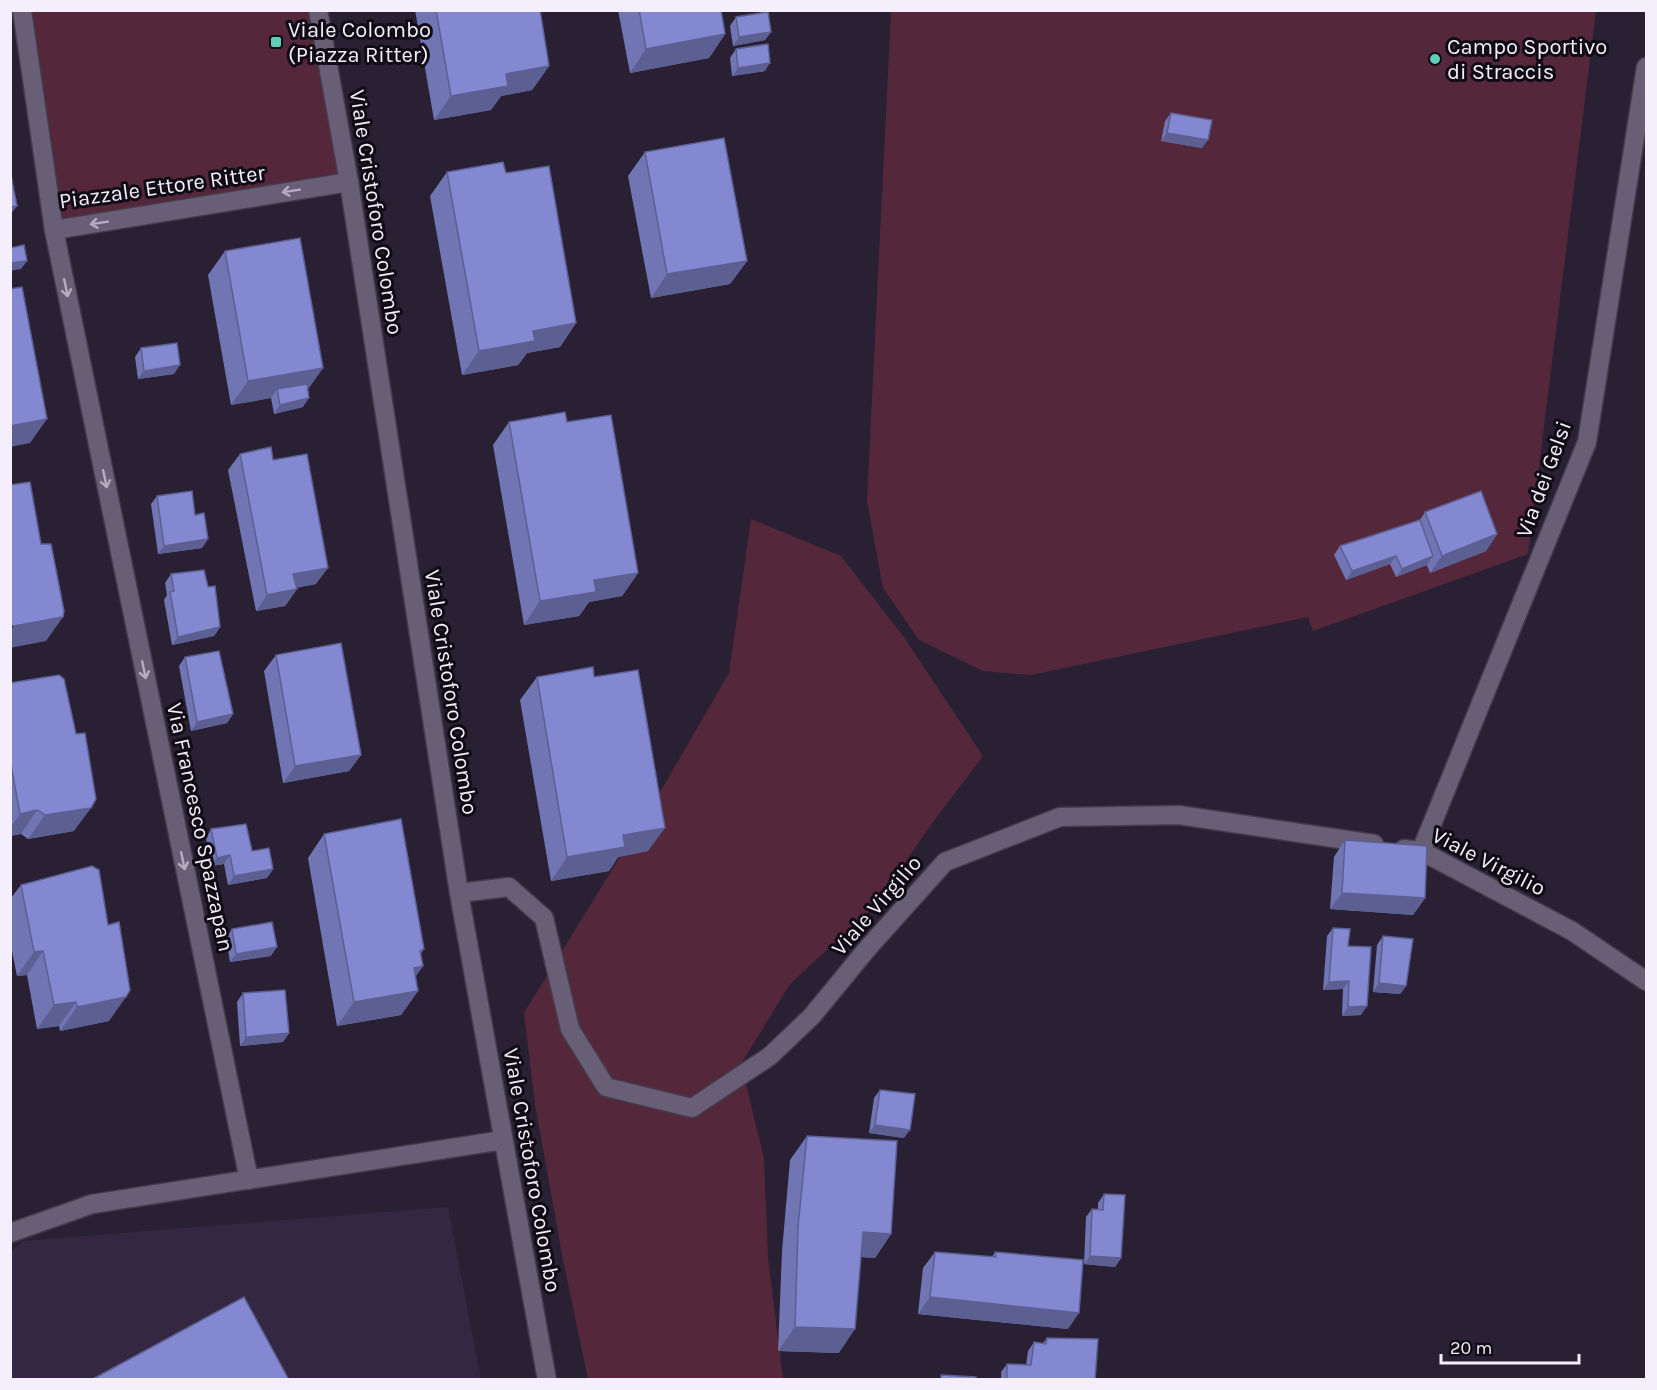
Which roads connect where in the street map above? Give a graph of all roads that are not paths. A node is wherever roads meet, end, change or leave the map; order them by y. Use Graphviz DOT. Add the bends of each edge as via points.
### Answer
graph roads {
  1 [pos="22,10"];
  2 [pos="318,10"];
  3 [pos="1647,67"];
  4 [pos="349,182"];
  5 [pos="54,231"];
  6 [pos="1421,852"];
  7 [pos="459,893"];
  8 [pos="1647,981"];
  9 [pos="503,1140"];
  10 [pos="249,1180"];
  11 [pos="10,1233"];
  12 [pos="547,1380"];
  1 -- 5 [label="street, Piazzale Ettore Ritter"];
  2 -- 4 [label="street, Viale Cristoforo Colombo"];
  3 -- 6 [label="street, Via dei Gelsi" via="1587,442"];
  4 -- 5 [label="street, Piazzale Ettore Ritter, one-way"];
  4 -- 7 [label="street, Viale Cristoforo Colombo"];
  5 -- 10 [label="street, Via Francesco Spazzapan, one-way"];
  6 -- 7 [label="street, Viale Virgilio" via="1179,814 1060,817 945,861 812,1016 770,1056 692,1108 606,1087 570,1029 544,918 509,887"];
  6 -- 8 [label="street, Viale Virgilio" via="1572,931"];
  7 -- 9 [label="street, Viale Cristoforo Colombo"];
  9 -- 10 [label="street"];
  9 -- 12 [label="street, Viale Cristoforo Colombo"];
  10 -- 11 [label="street" via="92,1204"];
}
